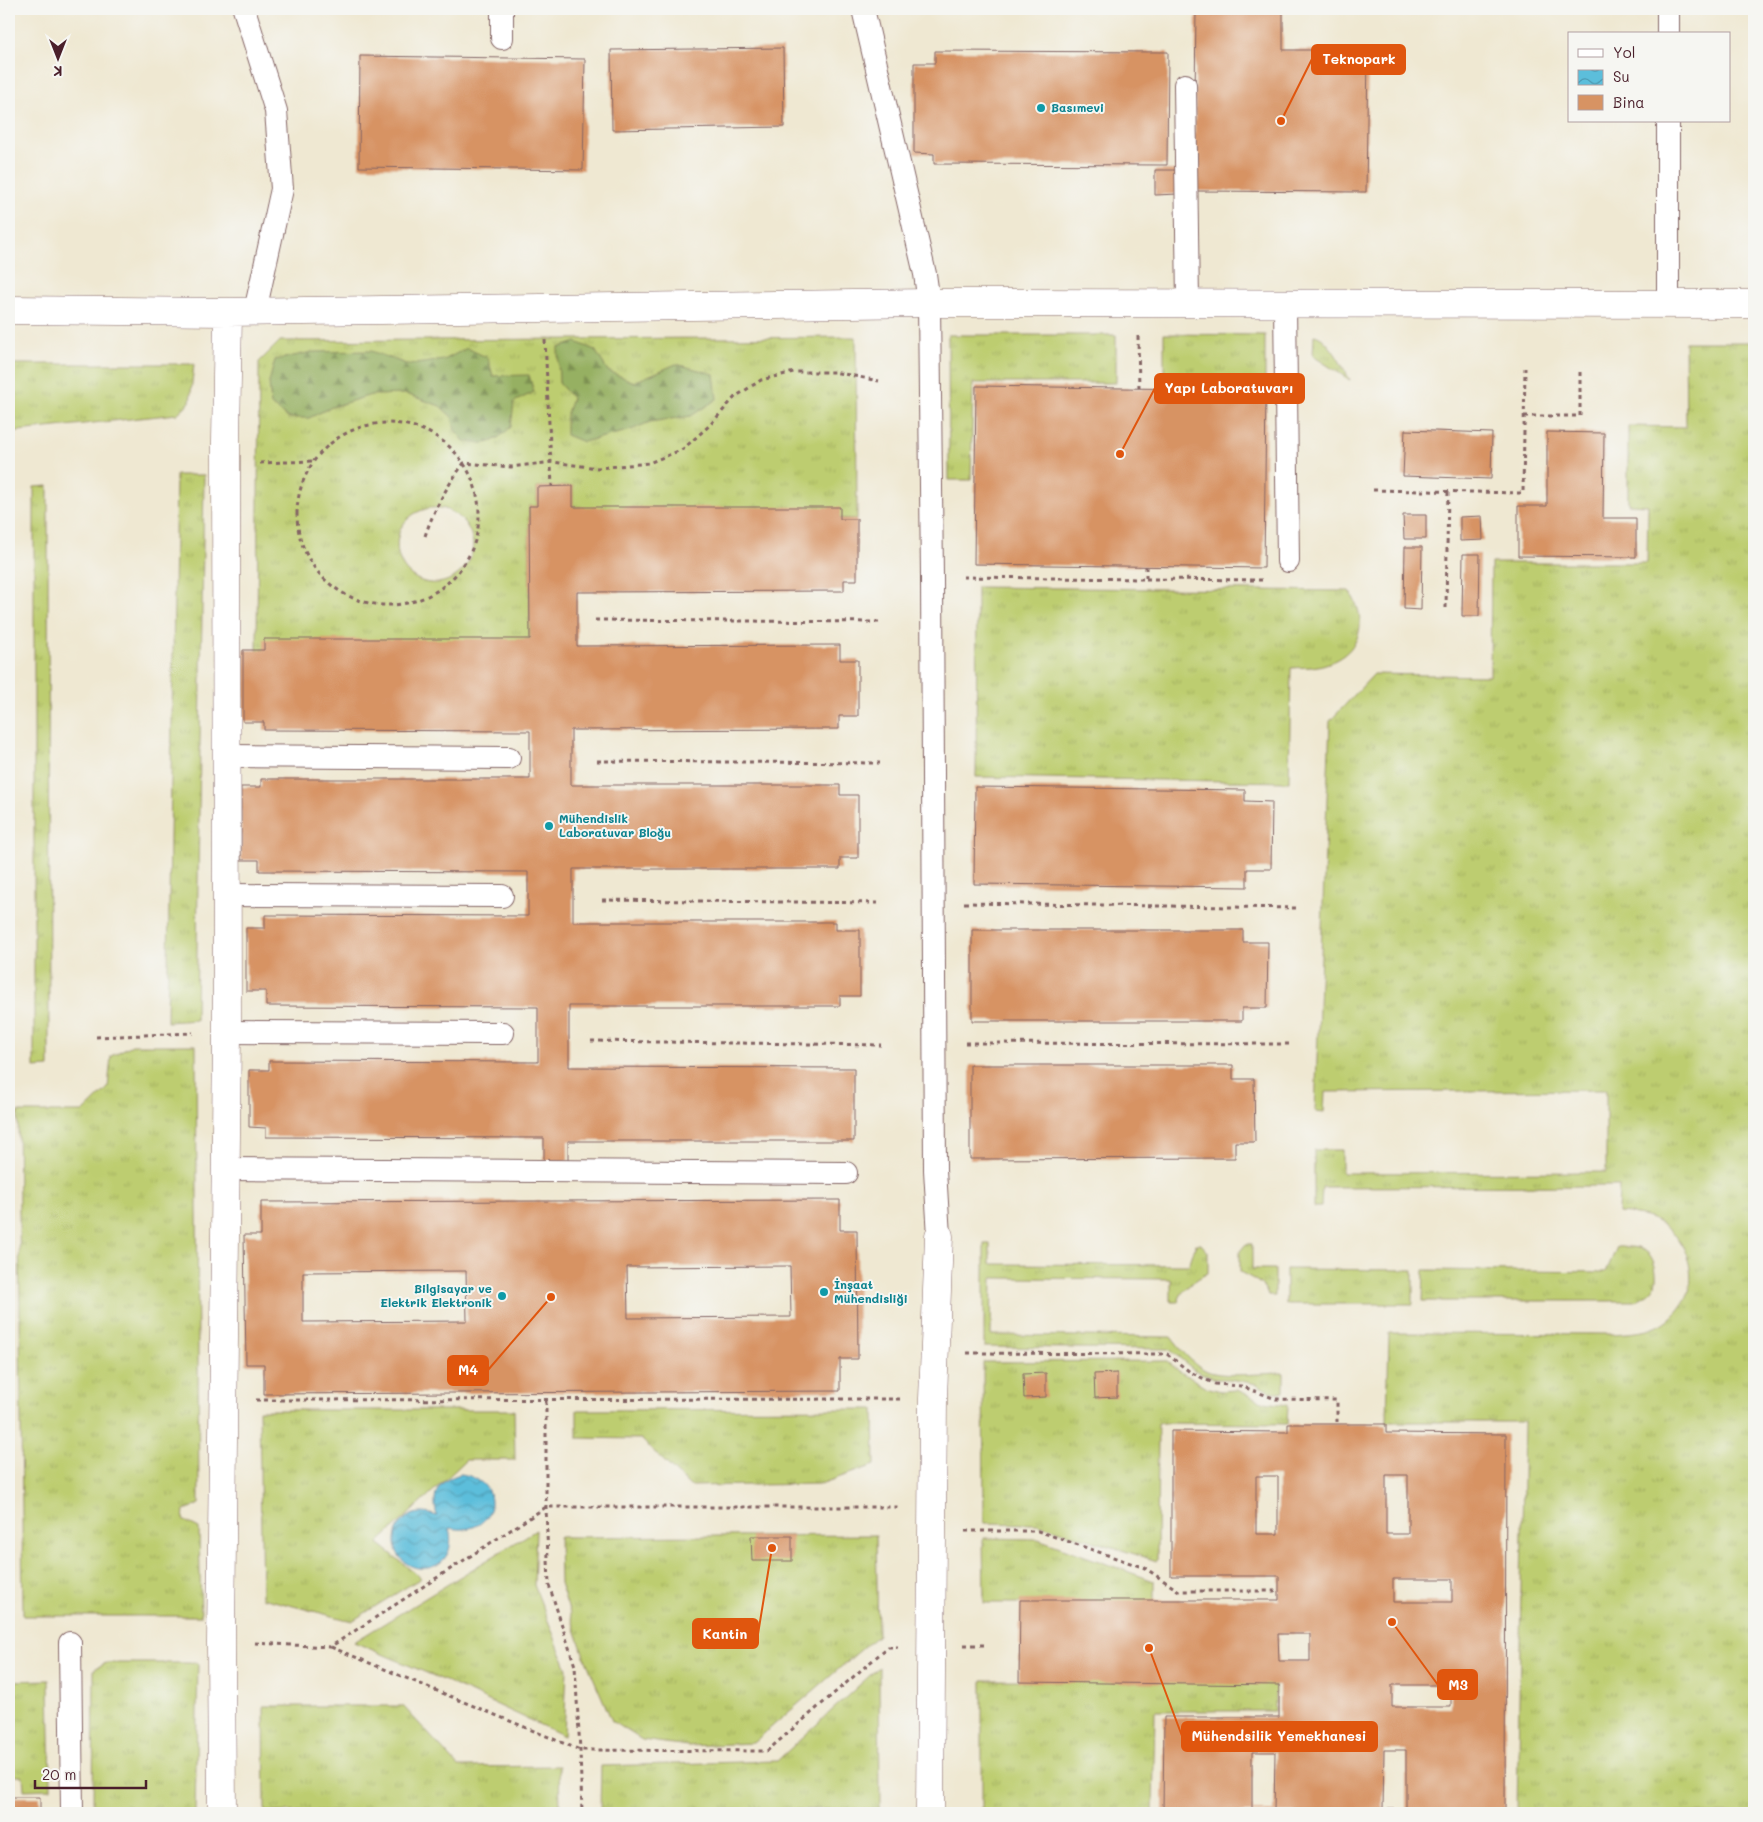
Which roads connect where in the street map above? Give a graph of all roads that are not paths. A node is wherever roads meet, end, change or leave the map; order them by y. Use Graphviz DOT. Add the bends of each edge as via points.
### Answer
graph roads {
  1 [pos="244,9"];
  2 [pos="502,9"];
  3 [pos="863,9"];
  4 [pos="1668,9"];
  5 [pos="1668,32"];
  6 [pos="502,38"];
  7 [pos="1185,85"];
  8 [pos="1668,122"];
  9 [pos="928,303"];
  10 [pos="1188,303"];
  11 [pos="1285,303"];
  12 [pos="1668,303"];
  13 [pos="1754,304"];
  14 [pos="9,310"];
  15 [pos="255,311"];
  16 [pos="228,312"];
  17 [pos="1288,561"];
  18 [pos="227,756"];
  19 [pos="509,758"];
  20 [pos="227,895"];
  21 [pos="502,896"];
  22 [pos="227,1032"];
  23 [pos="503,1033"];
  24 [pos="225,1168"];
  25 [pos="846,1174"];
  26 [pos="938,1236"];
  27 [pos="70,1644"];
  28 [pos="72,1813"];
  29 [pos="222,1813"];
  30 [pos="930,1813"];
  1 -- 15 [label="lane" via="276,111 282,189"];
  2 -- 6 [label="lane"];
  3 -- 9 [label="lane" via="925,274"];
  4 -- 5 [label="lane"];
  7 -- 10 [label="lane"];
  8 -- 12 [label="lane"];
  9 -- 10 [label="street"];
  9 -- 15 [label="street"];
  9 -- 26 [label="lane"];
  10 -- 11 [label="street"];
  11 -- 12 [label="street"];
  11 -- 17 [label="lane"];
  12 -- 13 [label="street"];
  14 -- 16 [label="street"];
  15 -- 16 [label="street"];
  16 -- 18 [label="street"];
  18 -- 19 [label="lane"];
  18 -- 20 [label="street"];
  20 -- 21 [label="lane"];
  20 -- 22 [label="street"];
  22 -- 23 [label="lane"];
  22 -- 24 [label="street"];
  24 -- 25 [label="lane"];
  24 -- 29 [label="street"];
  26 -- 30 [label="street" via="933,1399"];
  27 -- 28 [label="lane"];
}
